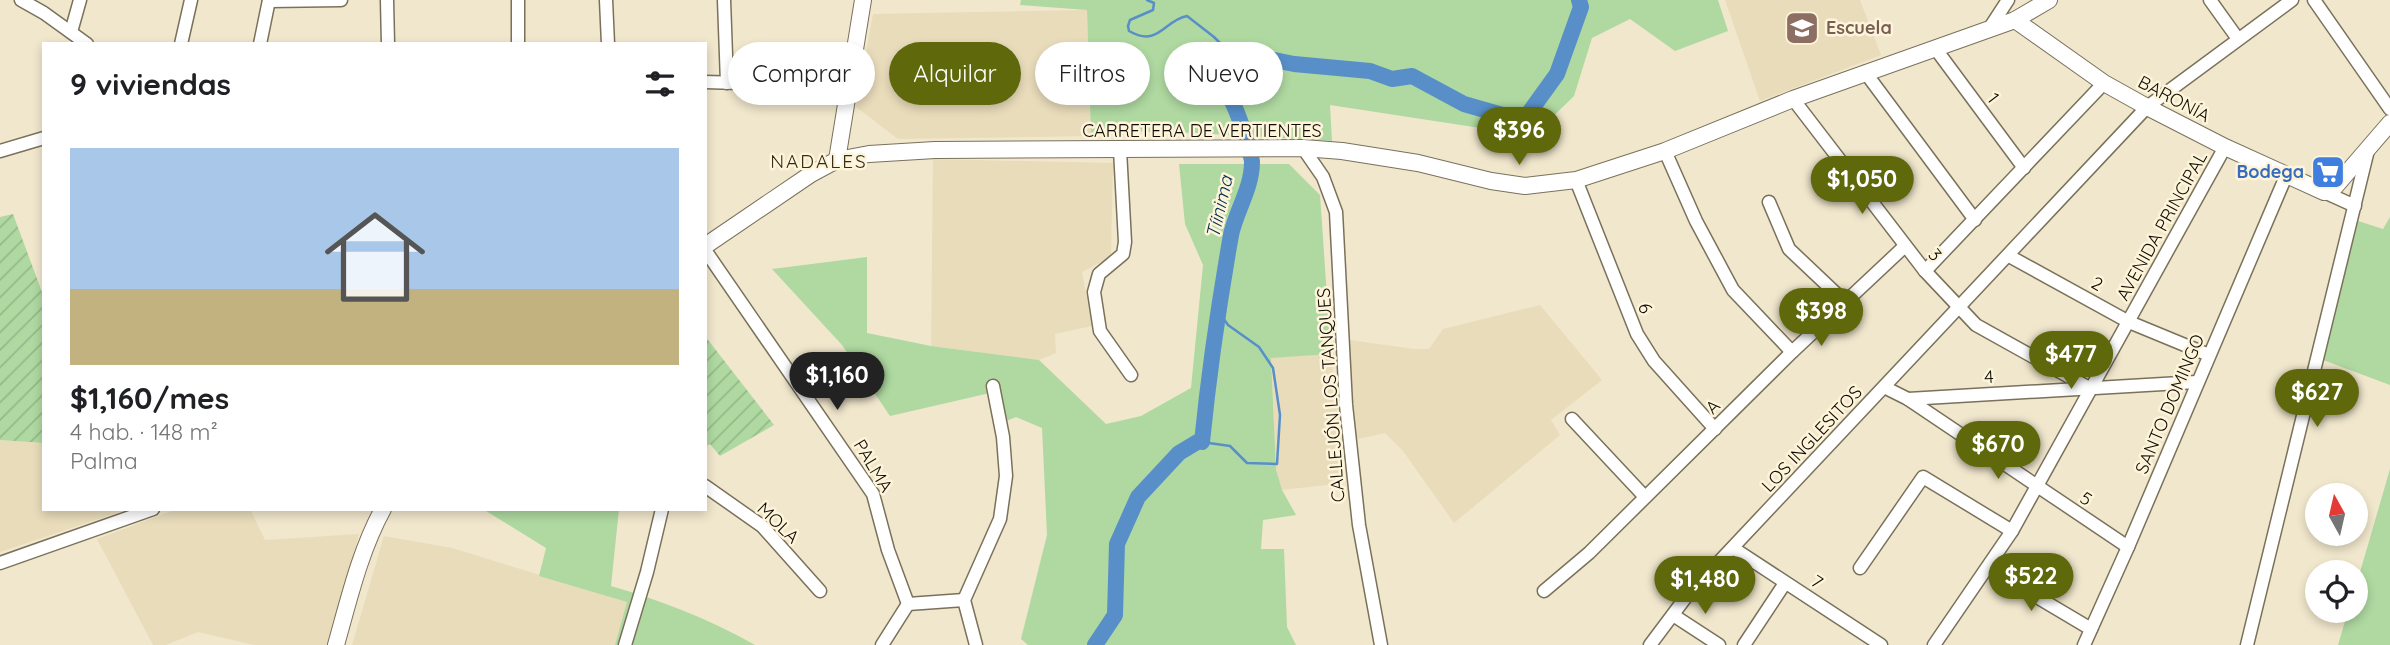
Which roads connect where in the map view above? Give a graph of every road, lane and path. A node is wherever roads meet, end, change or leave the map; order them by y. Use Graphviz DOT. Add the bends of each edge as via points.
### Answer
graph roads {
  1 [pos="21,0"];
  2 [pos="80,0"];
  3 [pos="191,0"];
  4 [pos="269,0"];
  5 [pos="341,0"];
  6 [pos="387,0"];
  7 [pos="518,0"];
  8 [pos="606,0"];
  9 [pos="724,0"];
  10 [pos="863,0"];
  11 [pos="2008,0"];
  12 [pos="2049,0"];
  13 [pos="2210,0"];
  14 [pos="2292,0"];
  15 [pos="2314,0"];
  16 [pos="2015,20"];
  17 [pos="1989,29"];
  18 [pos="71,32"];
  19 [pos="2238,39"];
  20 [pos="84,42"];
  21 [pos="181,42"];
  22 [pos="260,42"];
  23 [pos="388,42"];
  24 [pos="518,42"];
  25 [pos="608,42"];
  26 [pos="857,42"];
  27 [pos="1935,48"];
  28 [pos="1865,72"];
  29 [pos="707,82"];
  30 [pos="727,83"];
  31 [pos="2104,83"];
  32 [pos="1793,99"];
  33 [pos="847,105"];
  34 [pos="2147,107"];
  35 [pos="2390,109"];
  36 [pos="2390,123"];
  37 [pos="42,139"];
  38 [pos="2225,147"];
  39 [pos="1303,148"];
  40 [pos="1121,150"];
  41 [pos="2368,150"];
  42 [pos="0,151"];
  43 [pos="1665,151"];
  44 [pos="837,160"];
  45 [pos="2024,168"];
  46 [pos="2286,176"];
  47 [pos="1576,180"];
  48 [pos="2324,192"];
  49 [pos="1769,202"];
  50 [pos="2355,206"];
  51 [pos="1975,220"];
  52 [pos="1905,246"];
  53 [pos="707,247"];
  54 [pos="707,251"];
  55 [pos="2008,256"];
  56 [pos="1925,271"];
  57 [pos="1845,302"];
  58 [pos="1959,308"];
  59 [pos="2129,322"];
  60 [pos="1792,352"];
  61 [pos="2209,355"];
  62 [pos="1131,375"];
  63 [pos="2197,382"];
  64 [pos="993,386"];
  65 [pos="1884,387"];
  66 [pos="2091,389"];
  67 [pos="1908,399"];
  68 [pos="1572,419"];
  69 [pos="1715,429"];
  70 [pos="707,487"];
  71 [pos="2037,488"];
  72 [pos="1645,497"];
  73 [pos="147,511"];
  74 [pos="382,511"];
  75 [pos="662,511"];
  76 [pos="2012,531"];
  77 [pos="2128,547"];
  78 [pos="1733,548"];
  79 [pos="0,563"];
  80 [pos="1860,568"];
  81 [pos="1988,568"];
  82 [pos="1785,583"];
  83 [pos="820,591"];
  84 [pos="1544,591"];
  85 [pos="964,600"];
  86 [pos="908,604"];
  87 [pos="1673,615"];
  88 [pos="2091,629"];
  89 [pos="336,645"];
  90 [pos="625,645"];
  91 [pos="882,645"];
  92 [pos="976,645"];
  93 [pos="1381,645"];
  94 [pos="1650,645"];
  95 [pos="1719,645"];
  96 [pos="1744,645"];
  97 [pos="1881,645"];
  98 [pos="1934,645"];
  99 [pos="2084,645"];
  100 [pos="2247,645"];
  1 -- 18 [label="street"];
  2 -- 18 [label="street"];
  3 -- 21 [label="street"];
  4 -- 5 [label="street"];
  4 -- 22 [label="street"];
  6 -- 23 [label="street"];
  7 -- 24 [label="street"];
  8 -- 25 [label="street"];
  9 -- 30 [label="street"];
  10 -- 26 [label="main road"];
  11 -- 17 [label="street"];
  12 -- 16 [label="main road, CARRETERA DE VERTIENTES"];
  13 -- 19 [label="street"];
  14 -- 19 [label="street, LOS INGLESITOS"];
  15 -- 35 [label="street"];
  16 -- 17 [label="main road, CARRETERA DE VERTIENTES"];
  16 -- 31 [label="main road, BARONÍA"];
  17 -- 27 [label="main road, CARRETERA DE VERTIENTES"];
  18 -- 20 [label="street"];
  19 -- 34 [label="street, LOS INGLESITOS"];
  27 -- 28 [label="main road, CARRETERA DE VERTIENTES"];
  27 -- 45 [label="street, 1"];
  28 -- 32 [label="main road, CARRETERA DE VERTIENTES"];
  28 -- 51 [label="street"];
  29 -- 30 [label="street"];
  31 -- 34 [label="main road, BARONÍA"];
  31 -- 45 [label="street"];
  32 -- 43 [label="main road, CARRETERA DE VERTIENTES"];
  32 -- 52 [label="street, 3"];
  33 -- 44 [label="main road"];
  34 -- 38 [label="main road, BARONÍA"];
  34 -- 55 [label="street, LOS INGLESITOS"];
  36 -- 41 [label="main road"];
  37 -- 42 [label="street"];
  38 -- 46 [label="main road, BARONÍA"];
  38 -- 59 [label="street, AVENIDA PRINCIPAL"];
  39 -- 40 [label="main road, CARRETERA DE VERTIENTES"];
  39 -- 47 [label="main road, CARRETERA DE VERTIENTES" via="1418,163 1525,186"];
  39 -- 93 [label="street, CALLEJÓN LOS TANQUES" via="1323,177 1336,212 1346,405 1359,525"];
  40 -- 44 [label="main road, CARRETERA DE VERTIENTES" via="906,150"];
  40 -- 62 [label="street" via="1123,254 1099,274 1094,292 1100,331"];
  41 -- 48 [label="main road" via="2334,188"];
  41 -- 50 [label="street"];
  43 -- 47 [label="main road, CARRETERA DE VERTIENTES"];
  43 -- 60 [label="street" via="1733,290"];
  44 -- 53 [label="main road, CARRETERA DE VERTIENTES"];
  45 -- 51 [label="street"];
  46 -- 48 [label="main road, BARONÍA"];
  46 -- 61 [label="street, SANTO DOMINGO"];
  47 -- 69 [label="street, 6" via="1637,334 1654,361"];
  48 -- 50 [label="street"];
  49 -- 57 [label="street" via="1789,249"];
  50 -- 100 [label="street"];
  51 -- 56 [label="street"];
  52 -- 56 [label="street, 3"];
  52 -- 57 [label="street, A"];
  54 -- 86 [label="street, PALMA" via="873,494"];
  55 -- 58 [label="street, LOS INGLESITOS"];
  55 -- 59 [label="street, 2"];
  56 -- 58 [label="street, 3"];
  57 -- 60 [label="street, A"];
  58 -- 65 [label="street, LOS INGLESITOS"];
  58 -- 66 [label="street, 3" via="1976,325"];
  59 -- 61 [label="street, 2"];
  59 -- 66 [label="street, AVENIDA PRINCIPAL"];
  60 -- 69 [label="street, A"];
  61 -- 63 [label="street, SANTO DOMINGO"];
  63 -- 66 [label="street, 4"];
  63 -- 77 [label="street, SANTO DOMINGO"];
  64 -- 85 [label="street" via="1004,449 1004,501 995,534"];
  65 -- 67 [label="street, 5"];
  65 -- 78 [label="street, LOS INGLESITOS"];
  66 -- 67 [label="street, 4"];
  66 -- 71 [label="street, AVENIDA PRINCIPAL"];
  67 -- 71 [label="street, 5"];
  68 -- 72 [label="street"];
  69 -- 72 [label="street, A"];
  70 -- 83 [label="street, MOLA" via="762,526"];
  71 -- 76 [label="street, AVENIDA PRINCIPAL"];
  71 -- 77 [label="street, 5"];
  72 -- 84 [label="street, A"];
  73 -- 79 [label="street"];
  74 -- 89 [label="main road" via="354,580"];
  75 -- 90 [label="street"];
  76 -- 80 [label="street" via="1923,477"];
  76 -- 81 [label="street, AVENIDA PRINCIPAL"];
  77 -- 88 [label="street, SANTO DOMINGO"];
  78 -- 82 [label="street, 7"];
  78 -- 87 [label="street, LOS INGLESITOS"];
  81 -- 88 [label="street"];
  81 -- 98 [label="street, AVENIDA PRINCIPAL"];
  82 -- 96 [label="street"];
  82 -- 97 [label="street, 7"];
  85 -- 86 [label="street"];
  85 -- 92 [label="street"];
  86 -- 91 [label="street"];
  87 -- 94 [label="street, LOS INGLESITOS"];
  87 -- 95 [label="street"];
  88 -- 99 [label="street, SANTO DOMINGO"];
}
